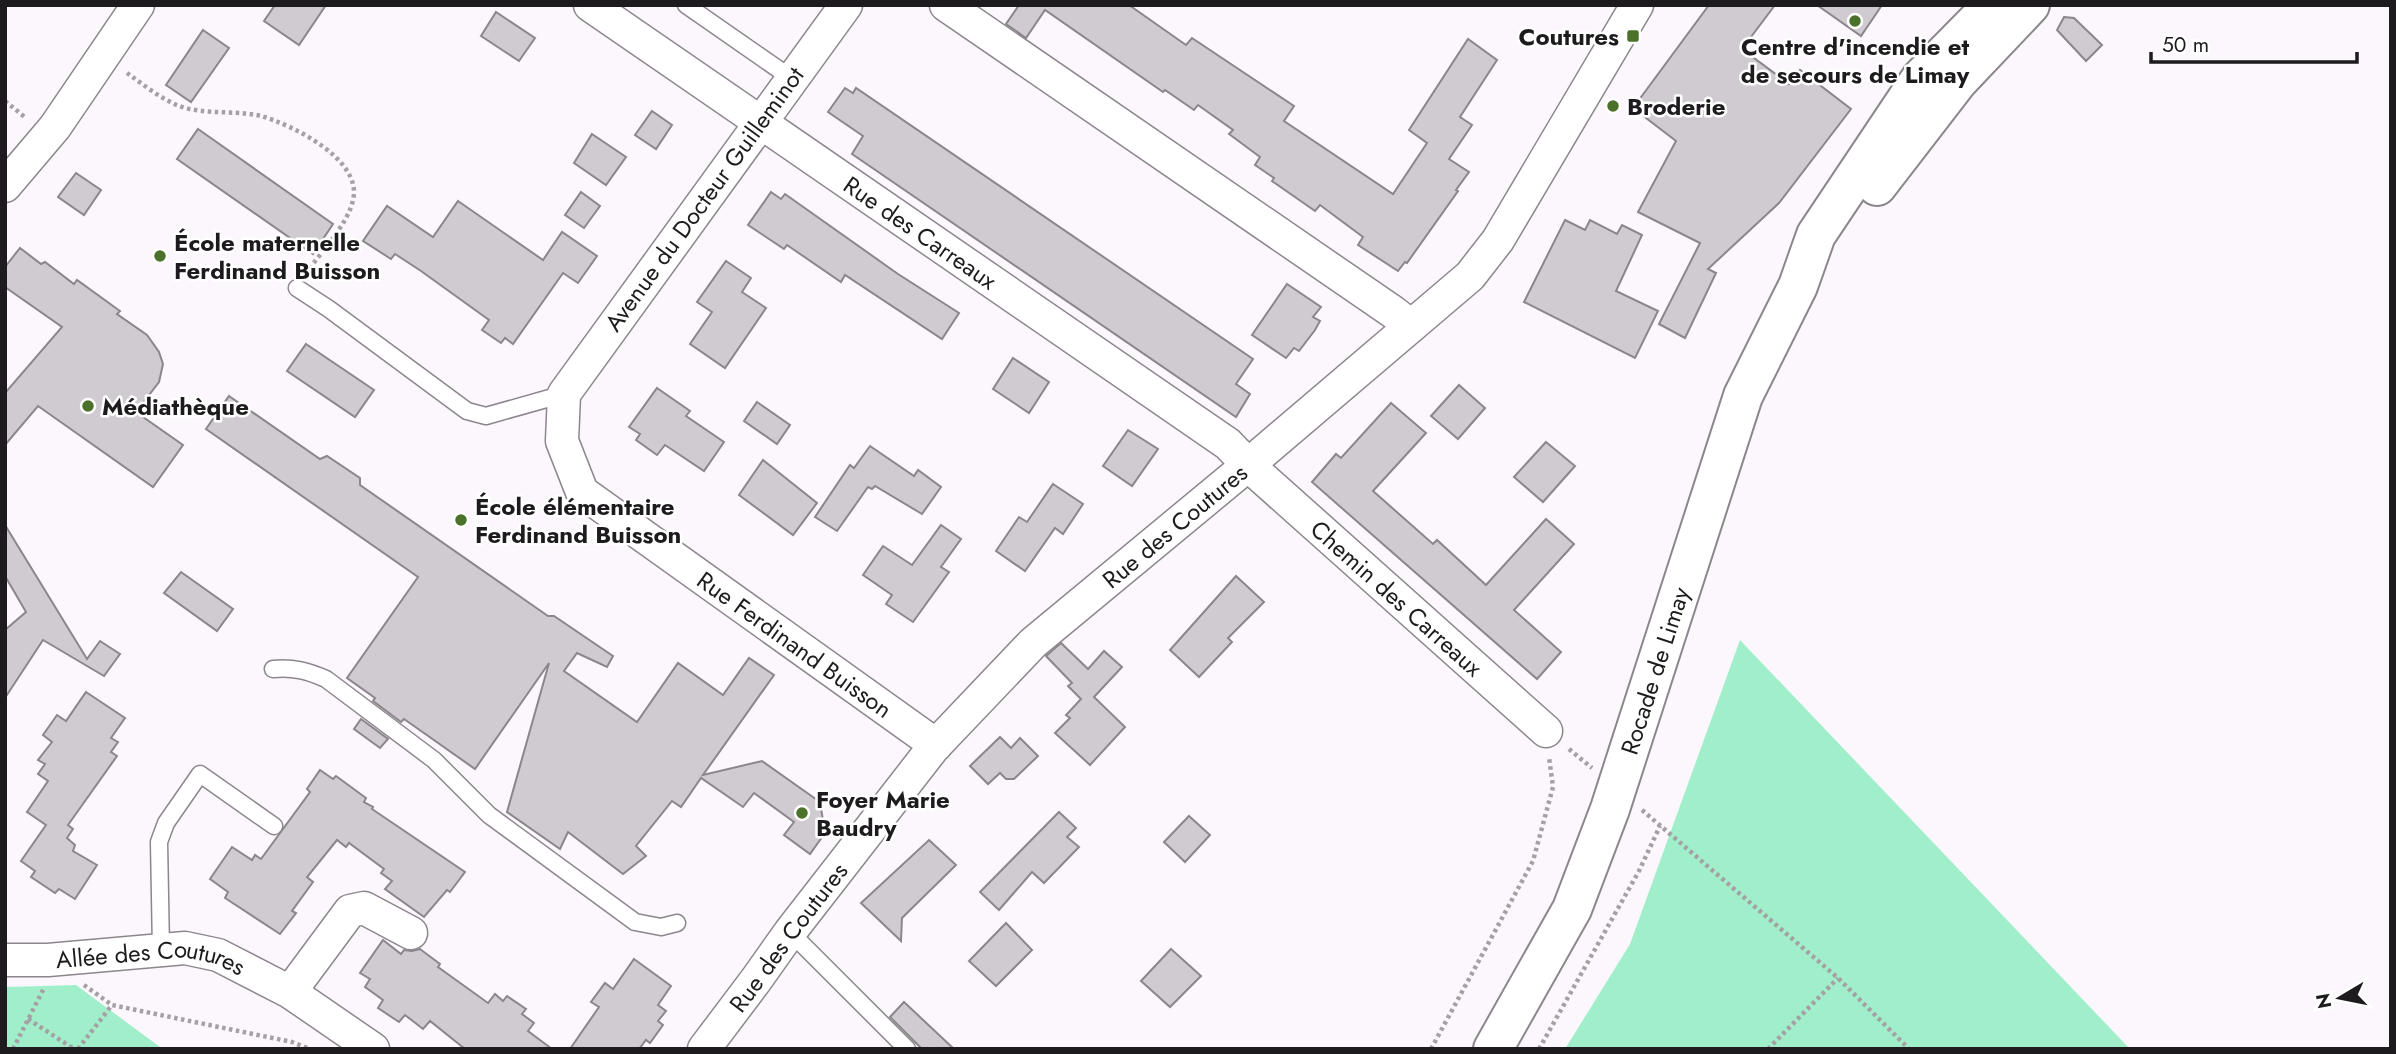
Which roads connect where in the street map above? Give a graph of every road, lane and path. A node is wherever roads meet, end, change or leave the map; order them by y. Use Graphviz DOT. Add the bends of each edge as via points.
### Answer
graph roads {
  1 [pos="138,5"];
  2 [pos="590,5"];
  3 [pos="686,5"];
  4 [pos="846,5"];
  5 [pos="946,5"];
  6 [pos="1637,5"];
  7 [pos="1993,5"];
  8 [pos="2030,5"];
  9 [pos="104,56"];
  10 [pos="791,78"];
  11 [pos="760,121"];
  12 [pos="5,186"];
  13 [pos="1798,286"];
  14 [pos="297,288"];
  15 [pos="1410,327"];
  16 [pos="564,394"];
  17 [pos="1248,465"];
  18 [pos="273,669"];
  19 [pos="1546,731"];
  20 [pos="936,745"];
  21 [pos="1638,807"];
  22 [pos="274,826"];
  23 [pos="1660,826"];
  24 [pos="677,923"];
  25 [pos="790,932"];
  26 [pos="411,933"];
  27 [pos="161,950"];
  28 [pos="5,960"];
  29 [pos="1838,978"];
  30 [pos="44,986"];
  31 [pos="290,992"];
  32 [pos="28,1019"];
  33 [pos="714,1046"];
  34 [pos="13,1049"];
  35 [pos="76,1049"];
  36 [pos="310,1049"];
  37 [pos="373,1049"];
  38 [pos="907,1049"];
  39 [pos="1431,1049"];
  40 [pos="1493,1049"];
  41 [pos="1539,1049"];
  42 [pos="1769,1049"];
  43 [pos="1909,1049"];
  1 -- 9 [label="street"];
  2 -- 11 [label="street, Rue des Carreaux"];
  3 -- 10 [label="lane"];
  4 -- 10 [label="street, Avenue du Docteur Guilleminot"];
  5 -- 15 [label="street"];
  6 -- 15 [label="street, Rue des Coutures" via="1498,240 1470,276"];
  7 -- 13 [label="main road, Rocade de Limay" via="1921,78 1816,235"];
  8 -- 13 [label="main road, Rocade de Limay" via="1958,81 1832,252"];
  9 -- 12 [label="street" via="55,127"];
  9 -- 14 [label="path" via="177,105 261,116 338,157 352,177 354,200 338,232"];
  10 -- 11 [label="street, Avenue du Docteur Guilleminot"];
  11 -- 16 [label="street, Avenue du Docteur Guilleminot"];
  11 -- 17 [label="street, Rue des Carreaux" via="1228,444"];
  13 -- 40 [label="main road, Rocade de Limay" via="1743,397 1610,809 1572,909"];
  14 -- 16 [label="lane" via="467,411 486,416"];
  15 -- 17 [label="street, Rue des Coutures"];
  16 -- 20 [label="street, Rue Ferdinand Buisson" via="562,441 582,492"];
  17 -- 19 [label="street, Chemin des Carreaux"];
  17 -- 20 [label="street, Rue des Coutures" via="1033,643"];
  18 -- 24 [label="lane" via="306,670 326,679 434,760 489,816 635,922 661,927"];
  19 -- 39 [label="path" via="1553,787 1533,861"];
  20 -- 25 [label="street, Rue des Coutures"];
  21 -- 23 [label="path"];
  22 -- 27 [label="lane" via="200,775 166,822 159,842"];
  23 -- 29 [label="path"];
  23 -- 41 [label="path"];
  25 -- 33 [label="street, Rue des Coutures"];
  25 -- 38 [label="lane"];
  26 -- 31 [label="street" via="364,908 350,911"];
  27 -- 28 [label="street, Allée des Coutures"];
  27 -- 31 [label="street, Allée des Coutures" via="185,948 218,955"];
  29 -- 42 [label="path"];
  29 -- 43 [label="path"];
  30 -- 32 [label="path"];
  31 -- 37 [label="street, Allée des Coutures"];
  32 -- 34 [label="path"];
  32 -- 35 [label="path"];
  35 -- 36 [label="path" via="112,1005"];
}
